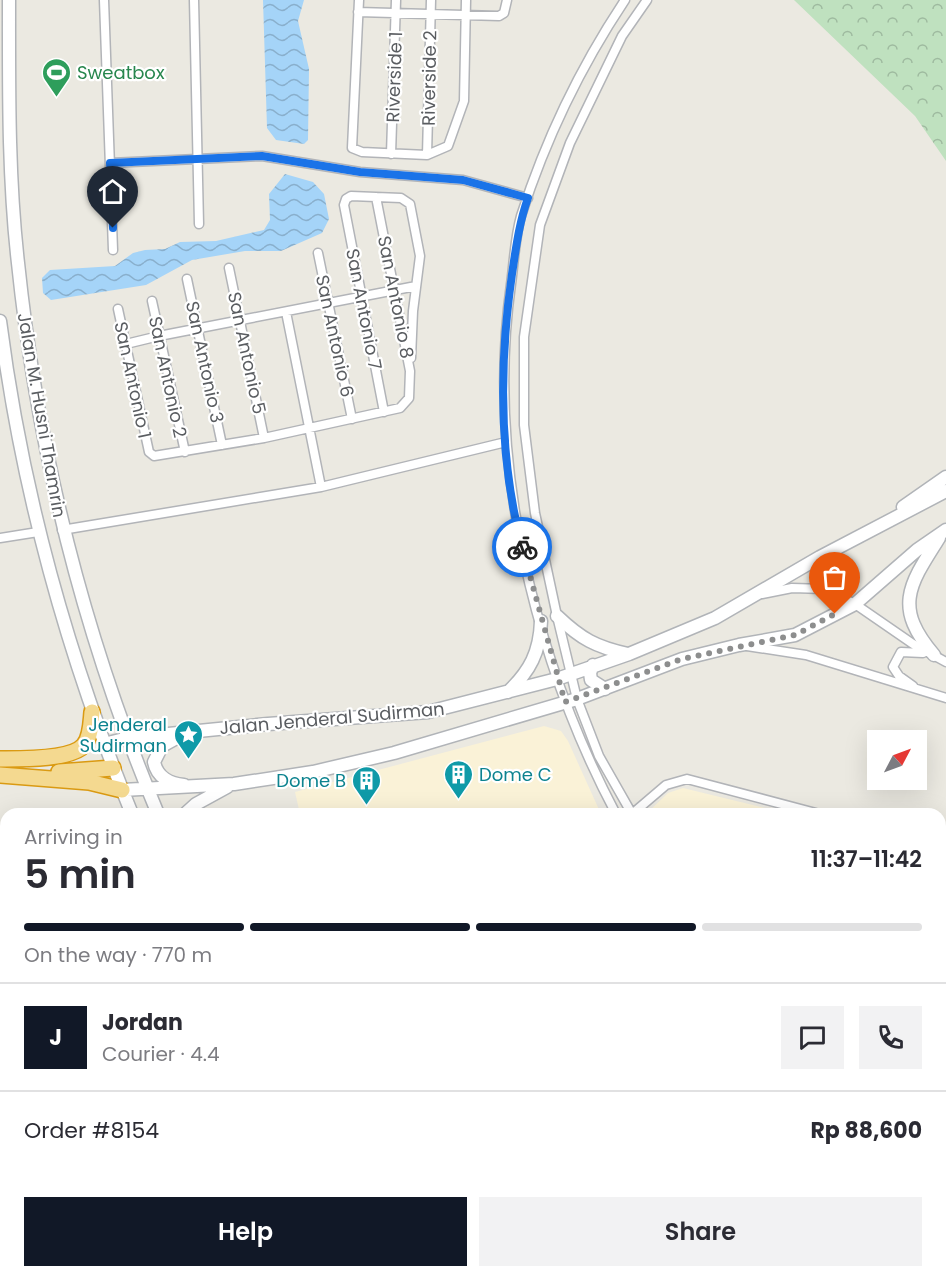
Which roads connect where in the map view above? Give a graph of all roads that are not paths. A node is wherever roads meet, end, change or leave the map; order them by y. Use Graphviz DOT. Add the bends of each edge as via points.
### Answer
graph roads {
  1 [pos="9,0"];
  2 [pos="104,0"];
  3 [pos="194,0"];
  4 [pos="359,0"];
  5 [pos="396,0"];
  6 [pos="431,0"];
  7 [pos="466,0"];
  8 [pos="625,0"];
  9 [pos="647,1"];
  10 [pos="507,4"];
  11 [pos="358,12"];
  12 [pos="396,13"];
  13 [pos="431,15"];
  14 [pos="466,16"];
  15 [pos="5,93"];
  16 [pos="5,106"];
  17 [pos="391,154"];
  18 [pos="427,155"];
  19 [pos="200,157"];
  20 [pos="110,163"];
  21 [pos="376,196"];
  22 [pos="528,198"];
  23 [pos="199,224"];
  24 [pos="113,250"];
  25 [pos="318,253"];
  26 [pos="229,268"];
  27 [pos="187,279"];
  28 [pos="416,286"];
  29 [pos="394,291"];
  30 [pos="362,297"];
  31 [pos="152,302"];
  32 [pos="330,303"];
  33 [pos="118,309"];
  34 [pos="286,312"];
  35 [pos="240,320"];
  36 [pos="0,321"];
  37 [pos="198,330"];
  38 [pos="159,336"];
  39 [pos="126,344"];
  40 [pos="410,371"];
  41 [pos="384,412"];
  42 [pos="352,419"];
  43 [pos="309,428"];
  44 [pos="264,438"];
  45 [pos="506,442"];
  46 [pos="222,445"];
  47 [pos="185,452"];
  48 [pos="946,477"];
  49 [pos="321,487"];
  50 [pos="946,491"];
  51 [pos="62,530"];
  52 [pos="38,532"];
  53 [pos="945,532"];
  54 [pos="0,538"];
  55 [pos="846,543"];
  56 [pos="753,596"];
  57 [pos="855,604"];
  58 [pos="557,616"];
  59 [pos="541,621"];
  60 [pos="739,645"];
  61 [pos="629,654"];
  62 [pos="934,655"];
  63 [pos="946,662"];
  64 [pos="593,665"];
  65 [pos="570,674"];
  66 [pos="557,680"];
  67 [pos="605,689"];
  68 [pos="921,691"];
  69 [pos="505,694"];
  70 [pos="946,698"];
  71 [pos="571,700"];
  72 [pos="92,712"];
  73 [pos="192,731"];
  74 [pos="128,738"];
  75 [pos="104,744"];
  76 [pos="0,759"];
  77 [pos="113,768"];
  78 [pos="5,775"];
  79 [pos="234,784"];
  80 [pos="203,787"];
  81 [pos="122,790"];
  82 [pos="148,791"];
  83 [pos="130,808"];
  84 [pos="155,808"];
  85 [pos="192,808"];
  86 [pos="613,808"];
  87 [pos="629,808"];
  88 [pos="639,808"];
  89 [pos="798,808"];
  1 -- 15 [label="street, Jalan M. Husni Thamrin"];
  2 -- 20 [label="street"];
  3 -- 19 [label="street"];
  4 -- 11 [label="street"];
  5 -- 12 [label="street, Riverside 1"];
  6 -- 13 [label="street, Riverside 2"];
  7 -- 14 [label="street"];
  8 -- 22 [label="street" via="552,133"];
  9 -- 58 [label="street" via="622,36 570,143 540,225 524,336 524,425 535,513"];
  10 -- 14 [label="street" via="504,14 499,16"];
  11 -- 12 [label="street"];
  11 -- 17 [label="street" via="352,148 356,152"];
  12 -- 13 [label="street"];
  12 -- 17 [label="street, Riverside 1"];
  13 -- 14 [label="street"];
  13 -- 18 [label="street, Riverside 2"];
  14 -- 18 [label="street" via="464,101 448,146"];
  15 -- 16 [label="street, Jalan M. Husni Thamrin"];
  16 -- 51 [label="street, Jalan M. Husni Thamrin" via="18,261 35,393"];
  17 -- 18 [label="street"];
  19 -- 20 [label="street"];
  19 -- 22 [label="street" via="262,156 360,172 463,180"];
  19 -- 23 [label="street"];
  20 -- 24 [label="street"];
  21 -- 28 [label="street" via="401,198 410,204 420,256"];
  21 -- 29 [label="street, San Antonio 8"];
  21 -- 30 [label="street, San Antonio 7" via="351,196 344,205"];
  22 -- 45 [label="street" via="520,219 504,332"];
  25 -- 32 [label="street, San Antonio 6"];
  26 -- 35 [label="street, San Antonio 5"];
  27 -- 37 [label="street, San Antonio 3"];
  28 -- 29 [label="street"];
  28 -- 40 [label="street"];
  29 -- 30 [label="street"];
  29 -- 40 [label="street, San Antonio 8"];
  30 -- 32 [label="street"];
  30 -- 41 [label="street, San Antonio 7"];
  31 -- 38 [label="street, San Antonio 2"];
  32 -- 34 [label="street"];
  32 -- 42 [label="street, San Antonio 6"];
  33 -- 39 [label="street, San Antonio 1"];
  34 -- 35 [label="street"];
  34 -- 43 [label="street"];
  35 -- 37 [label="street"];
  35 -- 44 [label="street, San Antonio 5"];
  36 -- 52 [label="street, Jalan M. Husni Thamrin" via="10,401"];
  37 -- 38 [label="street"];
  37 -- 46 [label="street, San Antonio 3"];
  38 -- 39 [label="street"];
  38 -- 47 [label="street, San Antonio 2"];
  39 -- 47 [label="street, San Antonio 1" via="149,452 154,456"];
  40 -- 41 [label="street, San Antonio 8" via="409,398 400,408"];
  41 -- 42 [label="street"];
  42 -- 43 [label="street"];
  43 -- 44 [label="street"];
  43 -- 49 [label="street"];
  44 -- 46 [label="street"];
  45 -- 49 [label="street"];
  45 -- 59 [label="street" via="515,522"];
  46 -- 47 [label="street"];
  48 -- 55 [label="street"];
  49 -- 51 [label="street"];
  50 -- 55 [label="street, Jalan Jenderal Sudirman"];
  51 -- 74 [label="street, Jalan M. Husni Thamrin"];
  52 -- 54 [label="street"];
  52 -- 72 [label="street, Jalan M. Husni Thamrin"];
  53 -- 57 [label="street, Jalan Jenderal Sudirman" via="917,549"];
  53 -- 62 [label="street" via="914,577 907,607 919,638"];
  55 -- 56 [label="street, Jalan Jenderal Sudirman"];
  56 -- 57 [label="street" via="792,588 825,589"];
  56 -- 61 [label="street, Jalan Jenderal Sudirman" via="715,618"];
  57 -- 60 [label="street, Jalan Jenderal Sudirman" via="795,635"];
  57 -- 62 [label="street"];
  58 -- 61 [label="street" via="598,647"];
  58 -- 65 [label="street"];
  59 -- 66 [label="street"];
  59 -- 69 [label="street" via="534,663"];
  60 -- 67 [label="street, Jalan Jenderal Sudirman" via="682,659"];
  60 -- 68 [label="street" via="806,655"];
  61 -- 64 [label="street, Jalan Jenderal Sudirman"];
  62 -- 63 [label="street"];
  62 -- 68 [label="street" via="910,651 901,652 895,659 893,667 899,676"];
  64 -- 65 [label="street, Jalan Jenderal Sudirman"];
  64 -- 67 [label="street" via="591,680"];
  65 -- 66 [label="street, Jalan Jenderal Sudirman"];
  65 -- 71 [label="street"];
  66 -- 69 [label="street, Jalan Jenderal Sudirman"];
  66 -- 71 [label="street"];
  67 -- 71 [label="street, Jalan Jenderal Sudirman"];
  68 -- 70 [label="street"];
  69 -- 73 [label="street, Jalan Jenderal Sudirman" via="428,712"];
  71 -- 79 [label="street, Jalan Jenderal Sudirman" via="383,756"];
  71 -- 86 [label="street" via="588,762"];
  71 -- 87 [label="street"];
  72 -- 75 [label="street, Jalan M. Husni Thamrin"];
  72 -- 76 [label="highway" via="87,740 79,750"];
  73 -- 74 [label="street, Jalan Jenderal Sudirman"];
  73 -- 80 [label="street" via="162,746 155,765 171,782"];
  74 -- 75 [label="street, Jalan Jenderal Sudirman"];
  74 -- 82 [label="street, Jalan M. Husni Thamrin"];
  75 -- 77 [label="street, Jalan M. Husni Thamrin"];
  77 -- 78 [label="highway"];
  77 -- 81 [label="street, Jalan M. Husni Thamrin"];
  78 -- 81 [label="highway" via="89,782"];
  79 -- 80 [label="street, Jalan Jenderal Sudirman"];
  79 -- 85 [label="street"];
  80 -- 82 [label="street, Jalan Jenderal Sudirman"];
  81 -- 82 [label="street, Jalan Jenderal Sudirman"];
  81 -- 83 [label="street, Jalan M. Husni Thamrin"];
  82 -- 84 [label="street, Jalan M. Husni Thamrin"];
  88 -- 89 [label="street" via="666,785 687,778"];
}
